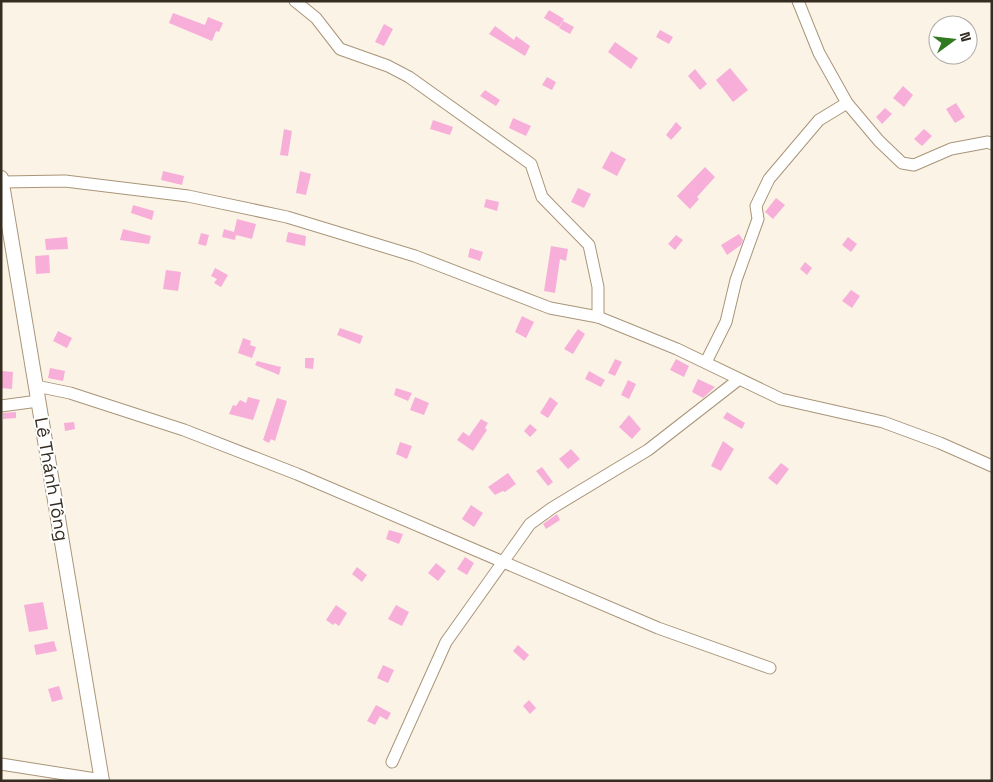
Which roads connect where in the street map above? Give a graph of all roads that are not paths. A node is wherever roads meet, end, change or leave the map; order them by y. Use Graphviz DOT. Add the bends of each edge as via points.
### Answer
graph roads {
  1 [pos="295,1"];
  2 [pos="798,1"];
  3 [pos="847,103"];
  4 [pos="992,144"];
  5 [pos="2,180"];
  6 [pos="598,317"];
  7 [pos="706,362"];
  8 [pos="738,380"];
  9 [pos="36,386"];
  10 [pos="38,401"];
  11 [pos="1,406"];
  12 [pos="992,466"];
  13 [pos="502,560"];
  14 [pos="770,668"];
  15 [pos="392,762"];
  16 [pos="1,764"];
  17 [pos="102,781"];
  1 -- 6 [label="street" via="316,18 340,50 388,66 409,77 531,164 542,197 589,245 598,287"];
  2 -- 3 [label="street" via="819,53"];
  3 -- 4 [label="street" via="902,163 914,165 951,149"];
  3 -- 7 [label="street" via="819,120 769,180 756,206 758,219 736,280 726,322"];
  5 -- 6 [label="street" via="65,181 188,196 287,217 431,262 550,308"];
  5 -- 9 [label="street, Lê Thánh Tông"];
  6 -- 7 [label="street"];
  7 -- 8 [label="street"];
  8 -- 12 [label="street" via="781,399 883,422"];
  8 -- 13 [label="street" via="648,450 541,514"];
  9 -- 10 [label="street, Lê Thánh Tông"];
  9 -- 13 [label="street" via="70,393 184,430"];
  10 -- 11 [label="street"];
  10 -- 17 [label="street, Lê Thánh Tông"];
  13 -- 14 [label="street" via="658,628"];
  13 -- 15 [label="street" via="446,642"];
  16 -- 17 [label="street"];
}
